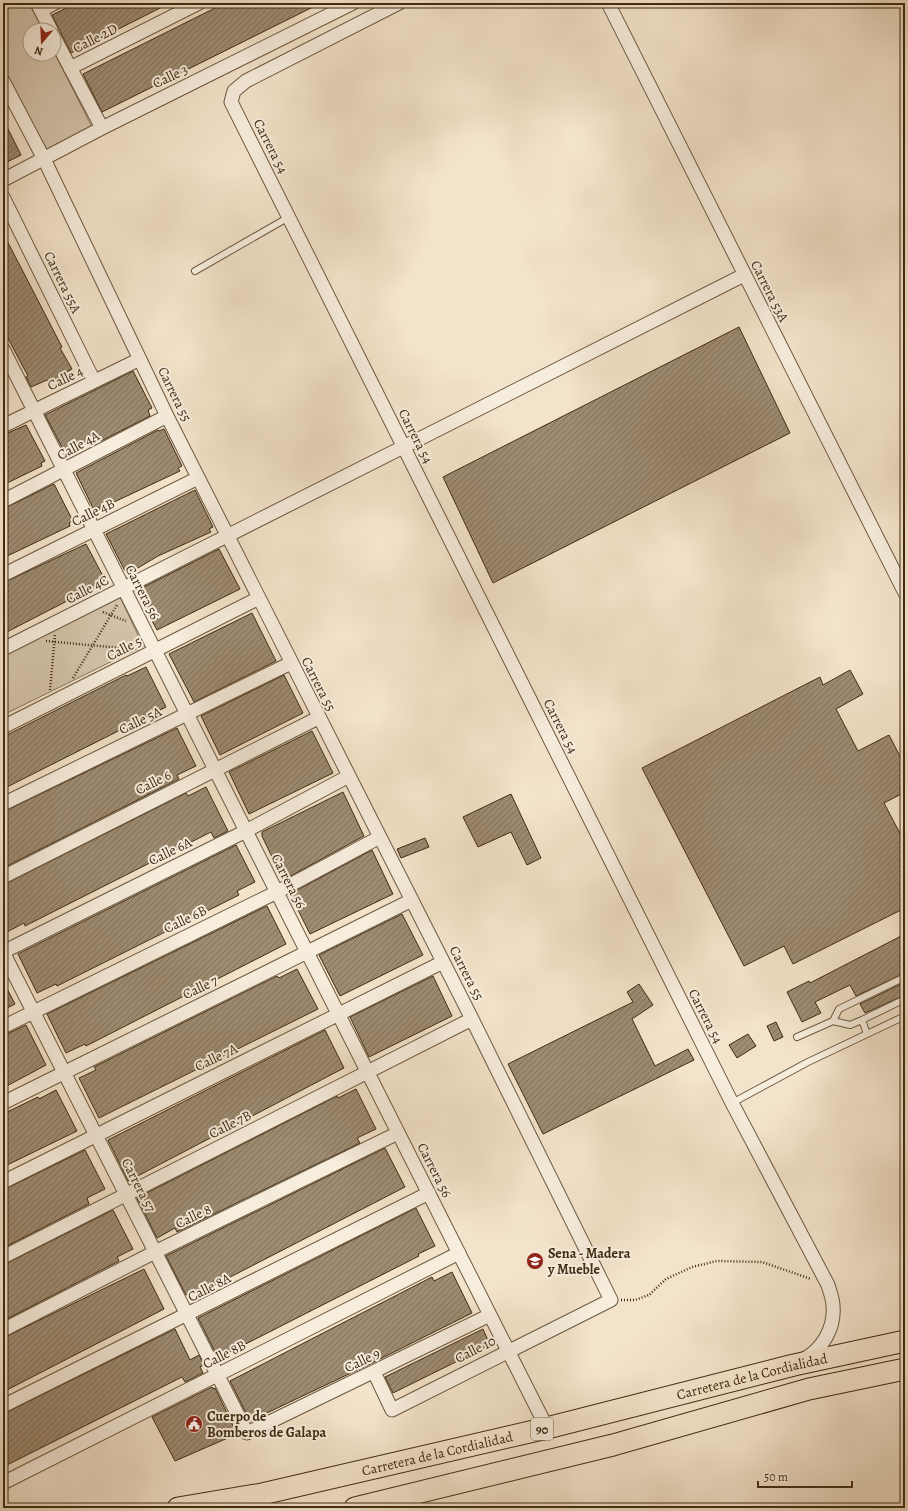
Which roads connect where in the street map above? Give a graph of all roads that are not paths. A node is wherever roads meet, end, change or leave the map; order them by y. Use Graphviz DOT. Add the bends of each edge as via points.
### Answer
graph roads {
  1 [pos="55,3"];
  2 [pos="199,3"];
  3 [pos="353,3"];
  4 [pos="399,3"];
  5 [pos="608,3"];
  6 [pos="39,7"];
  7 [pos="330,8"];
  8 [pos="47,22"];
  9 [pos="62,52"];
  10 [pos="70,68"];
  11 [pos="3,81"];
  12 [pos="102,128"];
  13 [pos="44,159"];
  14 [pos="3,180"];
  15 [pos="3,197"];
  16 [pos="289,217"];
  17 [pos="195,271"];
  18 [pos="744,275"];
  19 [pos="3,349"];
  20 [pos="140,359"];
  21 [pos="94,381"];
  22 [pos="34,411"];
  23 [pos="167,416"];
  24 [pos="3,426"];
  25 [pos="404,447"];
  26 [pos="64,470"];
  27 [pos="198,478"];
  28 [pos="3,501"];
  29 [pos="94,529"];
  30 [pos="228,536"];
  31 [pos="3,575"];
  32 [pos="124,588"];
  33 [pos="905,593"];
  34 [pos="259,598"];
  35 [pos="3,649"];
  36 [pos="155,651"];
  37 [pos="291,663"];
  38 [pos="188,715"];
  39 [pos="318,718"];
  40 [pos="3,727"];
  41 [pos="215,769"];
  42 [pos="349,776"];
  43 [pos="3,804"];
  44 [pos="246,831"];
  45 [pos="380,838"];
  46 [pos="3,877"];
  47 [pos="277,892"];
  48 [pos="412,900"];
  49 [pos="3,952"];
  50 [pos="307,952"];
  51 [pos="443,962"];
  52 [pos="905,977"];
  53 [pos="905,999"];
  54 [pos="34,1012"];
  55 [pos="339,1015"];
  56 [pos="905,1016"];
  57 [pos="472,1019"];
  58 [pos="832,1020"];
  59 [pos="862,1020"];
  60 [pos="3,1027"];
  61 [pos="867,1034"];
  62 [pos="797,1037"];
  63 [pos="64,1071"];
  64 [pos="367,1072"];
  65 [pos="3,1103"];
  66 [pos="732,1103"];
  67 [pos="398,1133"];
  68 [pos="96,1134"];
  69 [pos="3,1182"];
  70 [pos="429,1193"];
  71 [pos="126,1195"];
  72 [pos="155,1252"];
  73 [pos="459,1253"];
  74 [pos="3,1257"];
  75 [pos="611,1300"];
  76 [pos="490,1315"];
  77 [pos="188,1316"];
  78 [pos="3,1330"];
  79 [pos="905,1340"];
  80 [pos="508,1351"];
  81 [pos="794,1365"];
  82 [pos="905,1369"];
  83 [pos="374,1372"];
  84 [pos="218,1375"];
  85 [pos="3,1406"];
  86 [pos="547,1428"];
  87 [pos="247,1433"];
  88 [pos="3,1483"];
  89 [pos="178,1508"];
  90 [pos="355,1508"];
  1 -- 6 [label="street"];
  2 -- 10 [label="street, Calle 2D"];
  3 -- 7 [label="street, Calle 3"];
  4 -- 16 [label="street, Carrera 54" via="246,81 234,91 231,102"];
  5 -- 18 [label="street, Carrera 53A"];
  6 -- 8 [label="street"];
  7 -- 12 [label="street, Calle 3"];
  9 -- 10 [label="street"];
  10 -- 12 [label="street"];
  11 -- 13 [label="street, Carrera 55"];
  12 -- 13 [label="street, Calle 3"];
  13 -- 14 [label="street, Calle 3"];
  13 -- 20 [label="street, Carrera 55"];
  15 -- 21 [label="street, Carrera 55A"];
  16 -- 17 [label="lane"];
  16 -- 25 [label="street, Carrera 54"];
  18 -- 25 [label="street, Calle 4C"];
  18 -- 33 [label="street, Carrera 53A"];
  19 -- 22 [label="street, Carrera 56"];
  20 -- 21 [label="street, Calle 4"];
  20 -- 23 [label="street, Carrera 55"];
  21 -- 22 [label="street, Calle 4"];
  22 -- 24 [label="street, Calle 4"];
  22 -- 26 [label="street, Carrera 56"];
  23 -- 26 [label="street, Calle 4A"];
  23 -- 27 [label="street, Carrera 55"];
  25 -- 30 [label="street, Calle 4C"];
  25 -- 66 [label="street, Carrera 54"];
  26 -- 28 [label="street, Calle 4A"];
  26 -- 29 [label="street, Carrera 56"];
  27 -- 29 [label="street, Calle 4B"];
  27 -- 30 [label="street, Carrera 55"];
  29 -- 31 [label="street, Calle 4B"];
  29 -- 32 [label="street, Carrera 56"];
  30 -- 32 [label="street, Calle 4C"];
  30 -- 34 [label="street, Carrera 55"];
  32 -- 35 [label="street, Calle 4C"];
  32 -- 36 [label="street, Carrera 56"];
  34 -- 36 [label="street, Calle 5"];
  34 -- 37 [label="street, Carrera 55"];
  36 -- 38 [label="street, Carrera 56"];
  36 -- 40 [label="street, Calle 5"];
  37 -- 38 [label="street, Calle 5A"];
  37 -- 39 [label="street, Carrera 55"];
  38 -- 41 [label="street, Carrera 56"];
  38 -- 43 [label="street, Calle 5A"];
  39 -- 41 [label="street, Calle 6"];
  39 -- 42 [label="street, Carrera 55"];
  41 -- 44 [label="street, Carrera 56"];
  41 -- 46 [label="street, Calle 6"];
  42 -- 44 [label="street, Calle 6A"];
  42 -- 45 [label="street, Carrera 55"];
  44 -- 47 [label="street, Carrera 56"];
  44 -- 49 [label="street, Calle 6A"];
  45 -- 47 [label="street, Calle 6B"];
  45 -- 48 [label="street, Carrera 55"];
  47 -- 50 [label="street, Carrera 56"];
  47 -- 54 [label="street, Calle 6B"];
  48 -- 50 [label="street, Calle 7"];
  48 -- 51 [label="street, Carrera 55"];
  49 -- 54 [label="street, Carrera 57"];
  50 -- 55 [label="street, Carrera 56"];
  50 -- 63 [label="street, Calle 7"];
  51 -- 55 [label="street, Calle 7A"];
  51 -- 57 [label="street, Carrera 55"];
  52 -- 58 [label="lane" via="839,1009"];
  53 -- 59 [label="lane"];
  54 -- 60 [label="street, Calle 6B"];
  54 -- 63 [label="street, Carrera 57"];
  55 -- 64 [label="street, Carrera 56"];
  55 -- 68 [label="street, Calle 7A"];
  56 -- 61 [label="lane"];
  57 -- 64 [label="street, Calle 7B"];
  57 -- 75 [label="street, Carrera 55"];
  58 -- 59 [label="lane" via="850,1025"];
  58 -- 62 [label="lane"];
  59 -- 61 [label="lane"];
  61 -- 66 [label="lane"];
  63 -- 65 [label="street, Calle 7"];
  63 -- 68 [label="street, Carrera 57"];
  64 -- 67 [label="street, Carrera 56"];
  64 -- 71 [label="street, Calle 7B"];
  66 -- 81 [label="street, Carrera 54" via="828,1285 834,1305 832,1324 826,1339 812,1355"];
  67 -- 70 [label="street, Carrera 56"];
  67 -- 72 [label="street, Calle 8"];
  68 -- 69 [label="street, Calle 7A"];
  68 -- 71 [label="street, Carrera 57"];
  70 -- 73 [label="street, Carrera 56"];
  70 -- 77 [label="street, Calle 8A"];
  71 -- 72 [label="street, Carrera 57"];
  71 -- 74 [label="street, Calle 7B"];
  72 -- 77 [label="street, Carrera 57"];
  72 -- 78 [label="street, Calle 8"];
  73 -- 76 [label="street, Carrera 56"];
  73 -- 84 [label="street, Calle 8B"];
  75 -- 80 [label="street, Calle 10"];
  76 -- 80 [label="street, Carrera 56"];
  76 -- 83 [label="street, Calle 9"];
  77 -- 84 [label="street, Carrera 57"];
  77 -- 85 [label="street, Calle 8A"];
  79 -- 81 [label="highway, Carretera de la Cordialidad / 90"];
  80 -- 83 [label="street, Calle 10" via="392,1410"];
  80 -- 86 [label="street, Carrera 56"];
  81 -- 86 [label="highway, Carretera de la Cordialidad / 90"];
  82 -- 90 [label="highway, Carretera de la Cordialidad / 90" via="809,1389 613,1445"];
  83 -- 87 [label="street, Calle 9"];
  84 -- 87 [label="street, Carrera 57"];
  84 -- 88 [label="street, Calle 8B"];
  86 -- 89 [label="highway, Carretera de la Cordialidad / 90" via="262,1494"];
}
